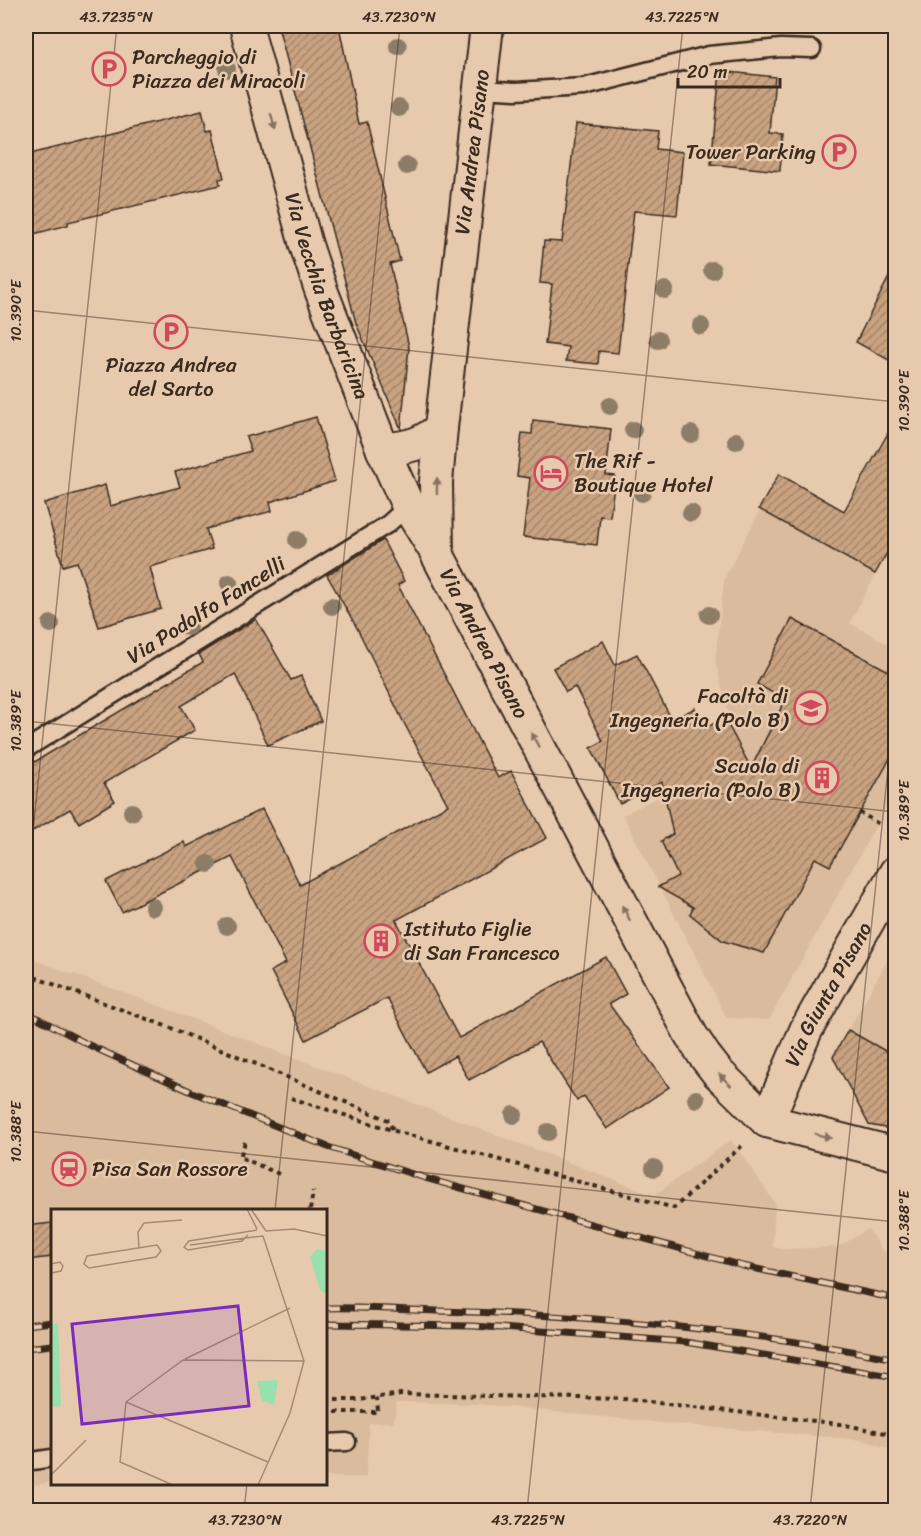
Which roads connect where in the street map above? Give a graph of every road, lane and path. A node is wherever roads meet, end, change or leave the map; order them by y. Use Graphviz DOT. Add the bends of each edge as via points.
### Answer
graph roads {
  1 [pos="246,26"];
  2 [pos="487,26"];
  3 [pos="812,49"];
  4 [pos="479,89"];
  5 [pos="441,428"];
  6 [pos="383,450"];
  7 [pos="408,506"];
  8 [pos="437,554"];
  9 [pos="26,749"];
  10 [pos="859,812"];
  11 [pos="882,826"];
  12 [pos="896,872"];
  13 [pos="26,974"];
  14 [pos="291,1098"];
  15 [pos="767,1121"];
  16 [pos="395,1131"];
  17 [pos="245,1142"];
  18 [pos="896,1154"];
  19 [pos="279,1174"];
  20 [pos="313,1191"];
  21 [pos="310,1209"];
  22 [pos="377,1398"];
  23 [pos="327,1400"];
  24 [pos="327,1412"];
  25 [pos="896,1435"];
  26 [pos="347,1442"];
  27 [pos="327,1443"];
  28 [pos="51,1458"];
  29 [pos="26,1462"];
  1 -- 6 [label="street, Via Vecchia Barbaricina, one-way" via="306,245"];
  2 -- 4 [label="street, Via Andrea Pisano"];
  3 -- 4 [label="lane" via="709,55 584,87"];
  4 -- 5 [label="street, Via Andrea Pisano"];
  5 -- 6 [label="street" via="412,446"];
  8 -- 5 [label="street, Via Andrea Pisano, one-way" via="436,482"];
  6 -- 7 [label="street, Via Vecchia Barbaricina"];
  7 -- 8 [label="street, Via Vecchia Barbaricina"];
  7 -- 9 [label="lane, Via Podolfo Fancelli" via="388,524"];
  15 -- 8 [label="street, Via Andrea Pisano, one-way" via="718,1073 690,1035"];
  10 -- 11 [label="path"];
  12 -- 15 [label="street, Via Giunta Pisano" via="806,1030"];
  13 -- 16 [label="path" via="171,1028 388,1120"];
  14 -- 16 [label="path"];
  15 -- 16 [label="path" via="674,1208"];
  15 -- 18 [label="street, one-way"];
  17 -- 19 [label="path" via="240,1157"];
  20 -- 21 [label="path"];
  22 -- 23 [label="path"];
  22 -- 24 [label="path" via="378,1412"];
  22 -- 25 [label="path" via="401,1394 624,1399 840,1424"];
  26 -- 27 [label="lane"];
  28 -- 29 [label="lane"];
}
